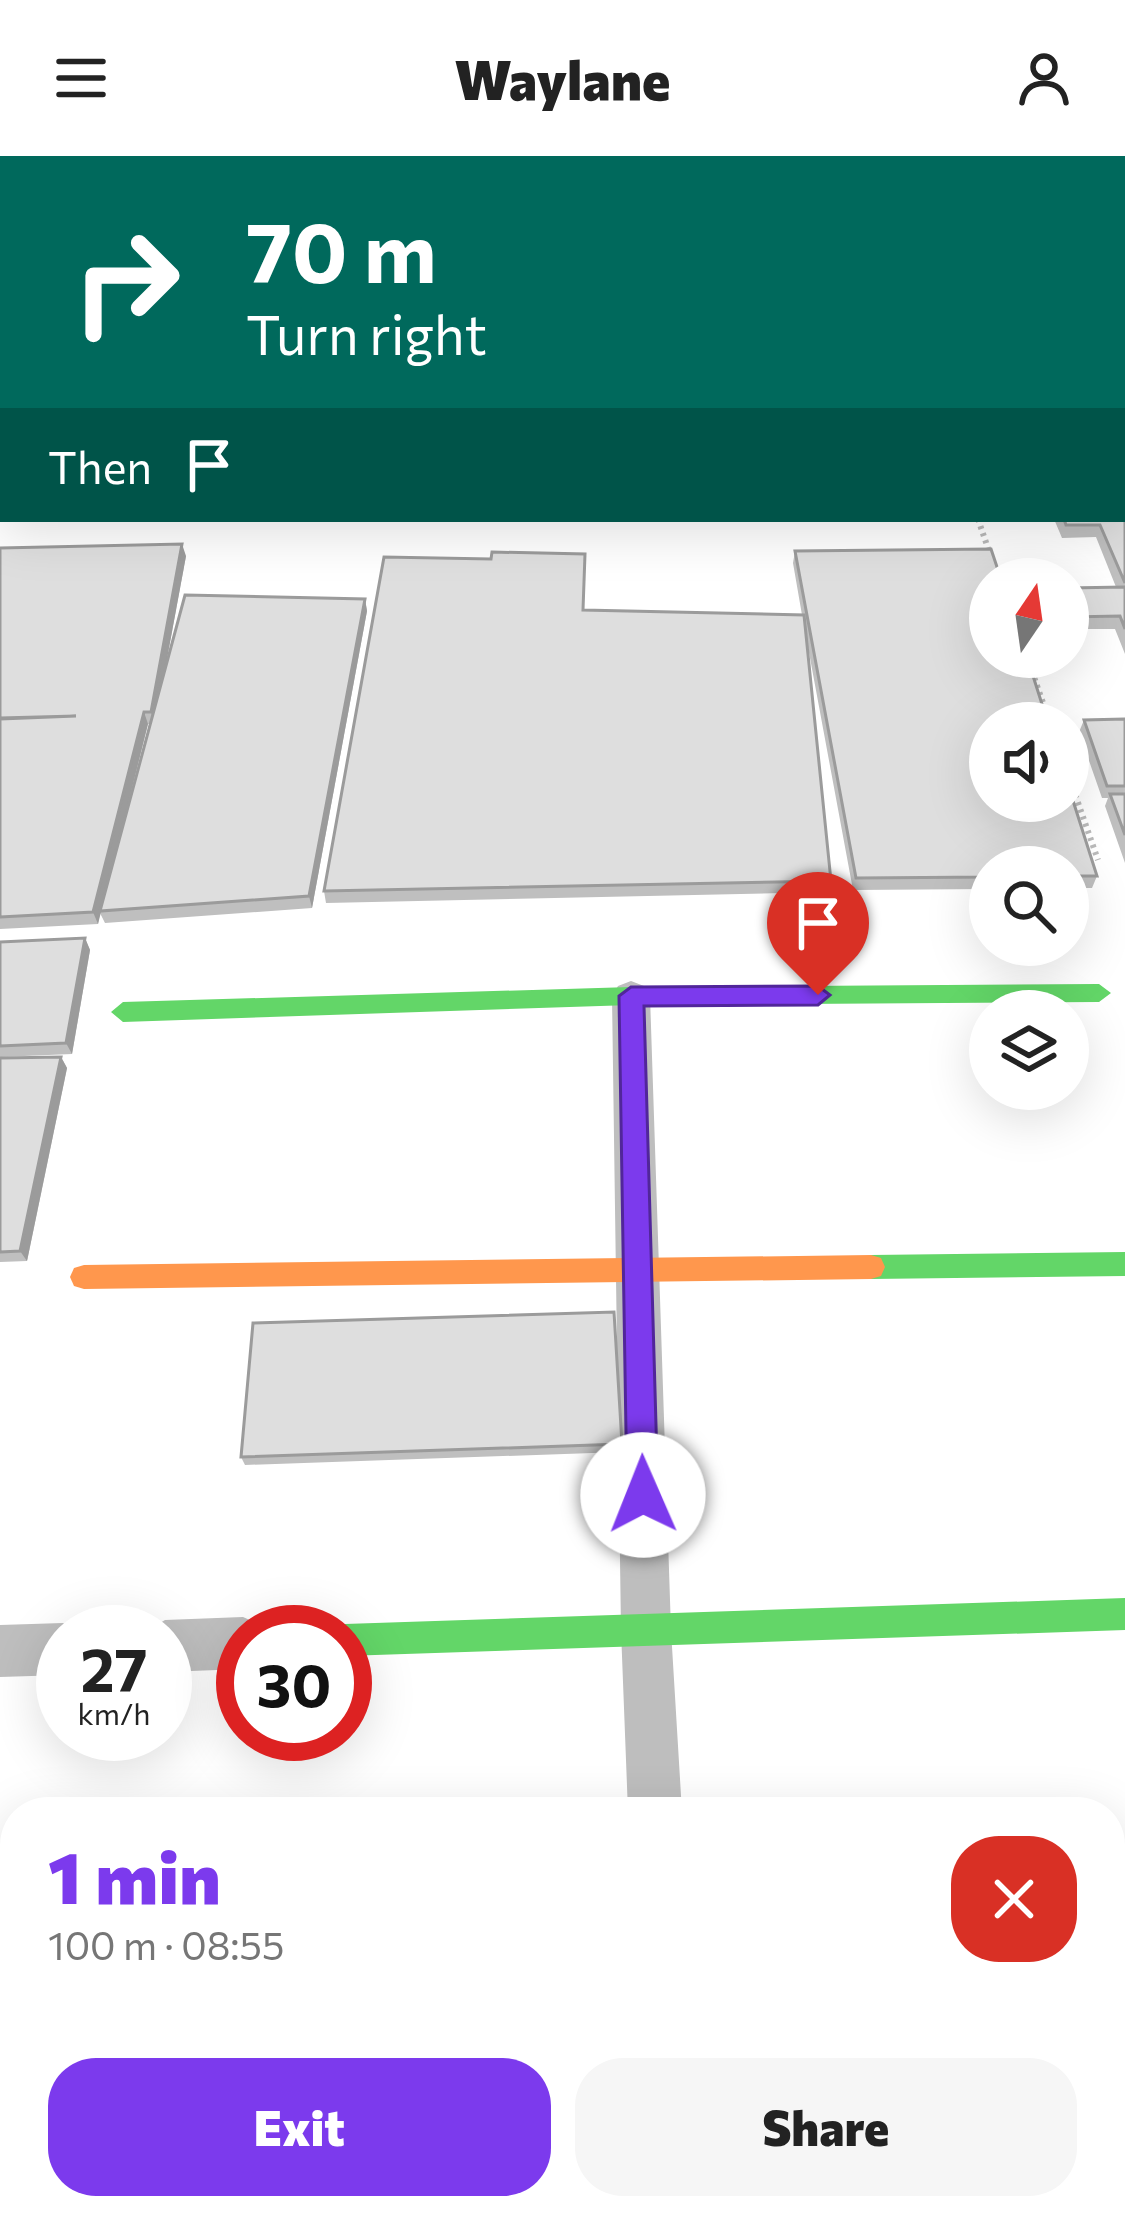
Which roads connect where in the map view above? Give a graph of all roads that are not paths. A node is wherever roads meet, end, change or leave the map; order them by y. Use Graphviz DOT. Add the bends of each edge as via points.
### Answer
graph roads {
  1 [pos="1099,994"];
  2 [pos="631,996"];
  3 [pos="123,1012"];
  4 [pos="1125,1264"];
  5 [pos="637,1270"];
  6 [pos="84,1277"];
  7 [pos="1125,1614"];
  8 [pos="646,1630"];
  9 [pos="372,1639"];
  10 [pos="36,1650"];
  11 [pos="0,1651"];
  12 [pos="654,1797"];
  1 -- 2 [label="street"];
  2 -- 3 [label="street"];
  2 -- 5 [label="street"];
  4 -- 5 [label="street"];
  5 -- 6 [label="street"];
  5 -- 8 [label="street"];
  7 -- 8 [label="street"];
  8 -- 9 [label="street"];
  8 -- 12 [label="street"];
  10 -- 11 [label="street"];
}
